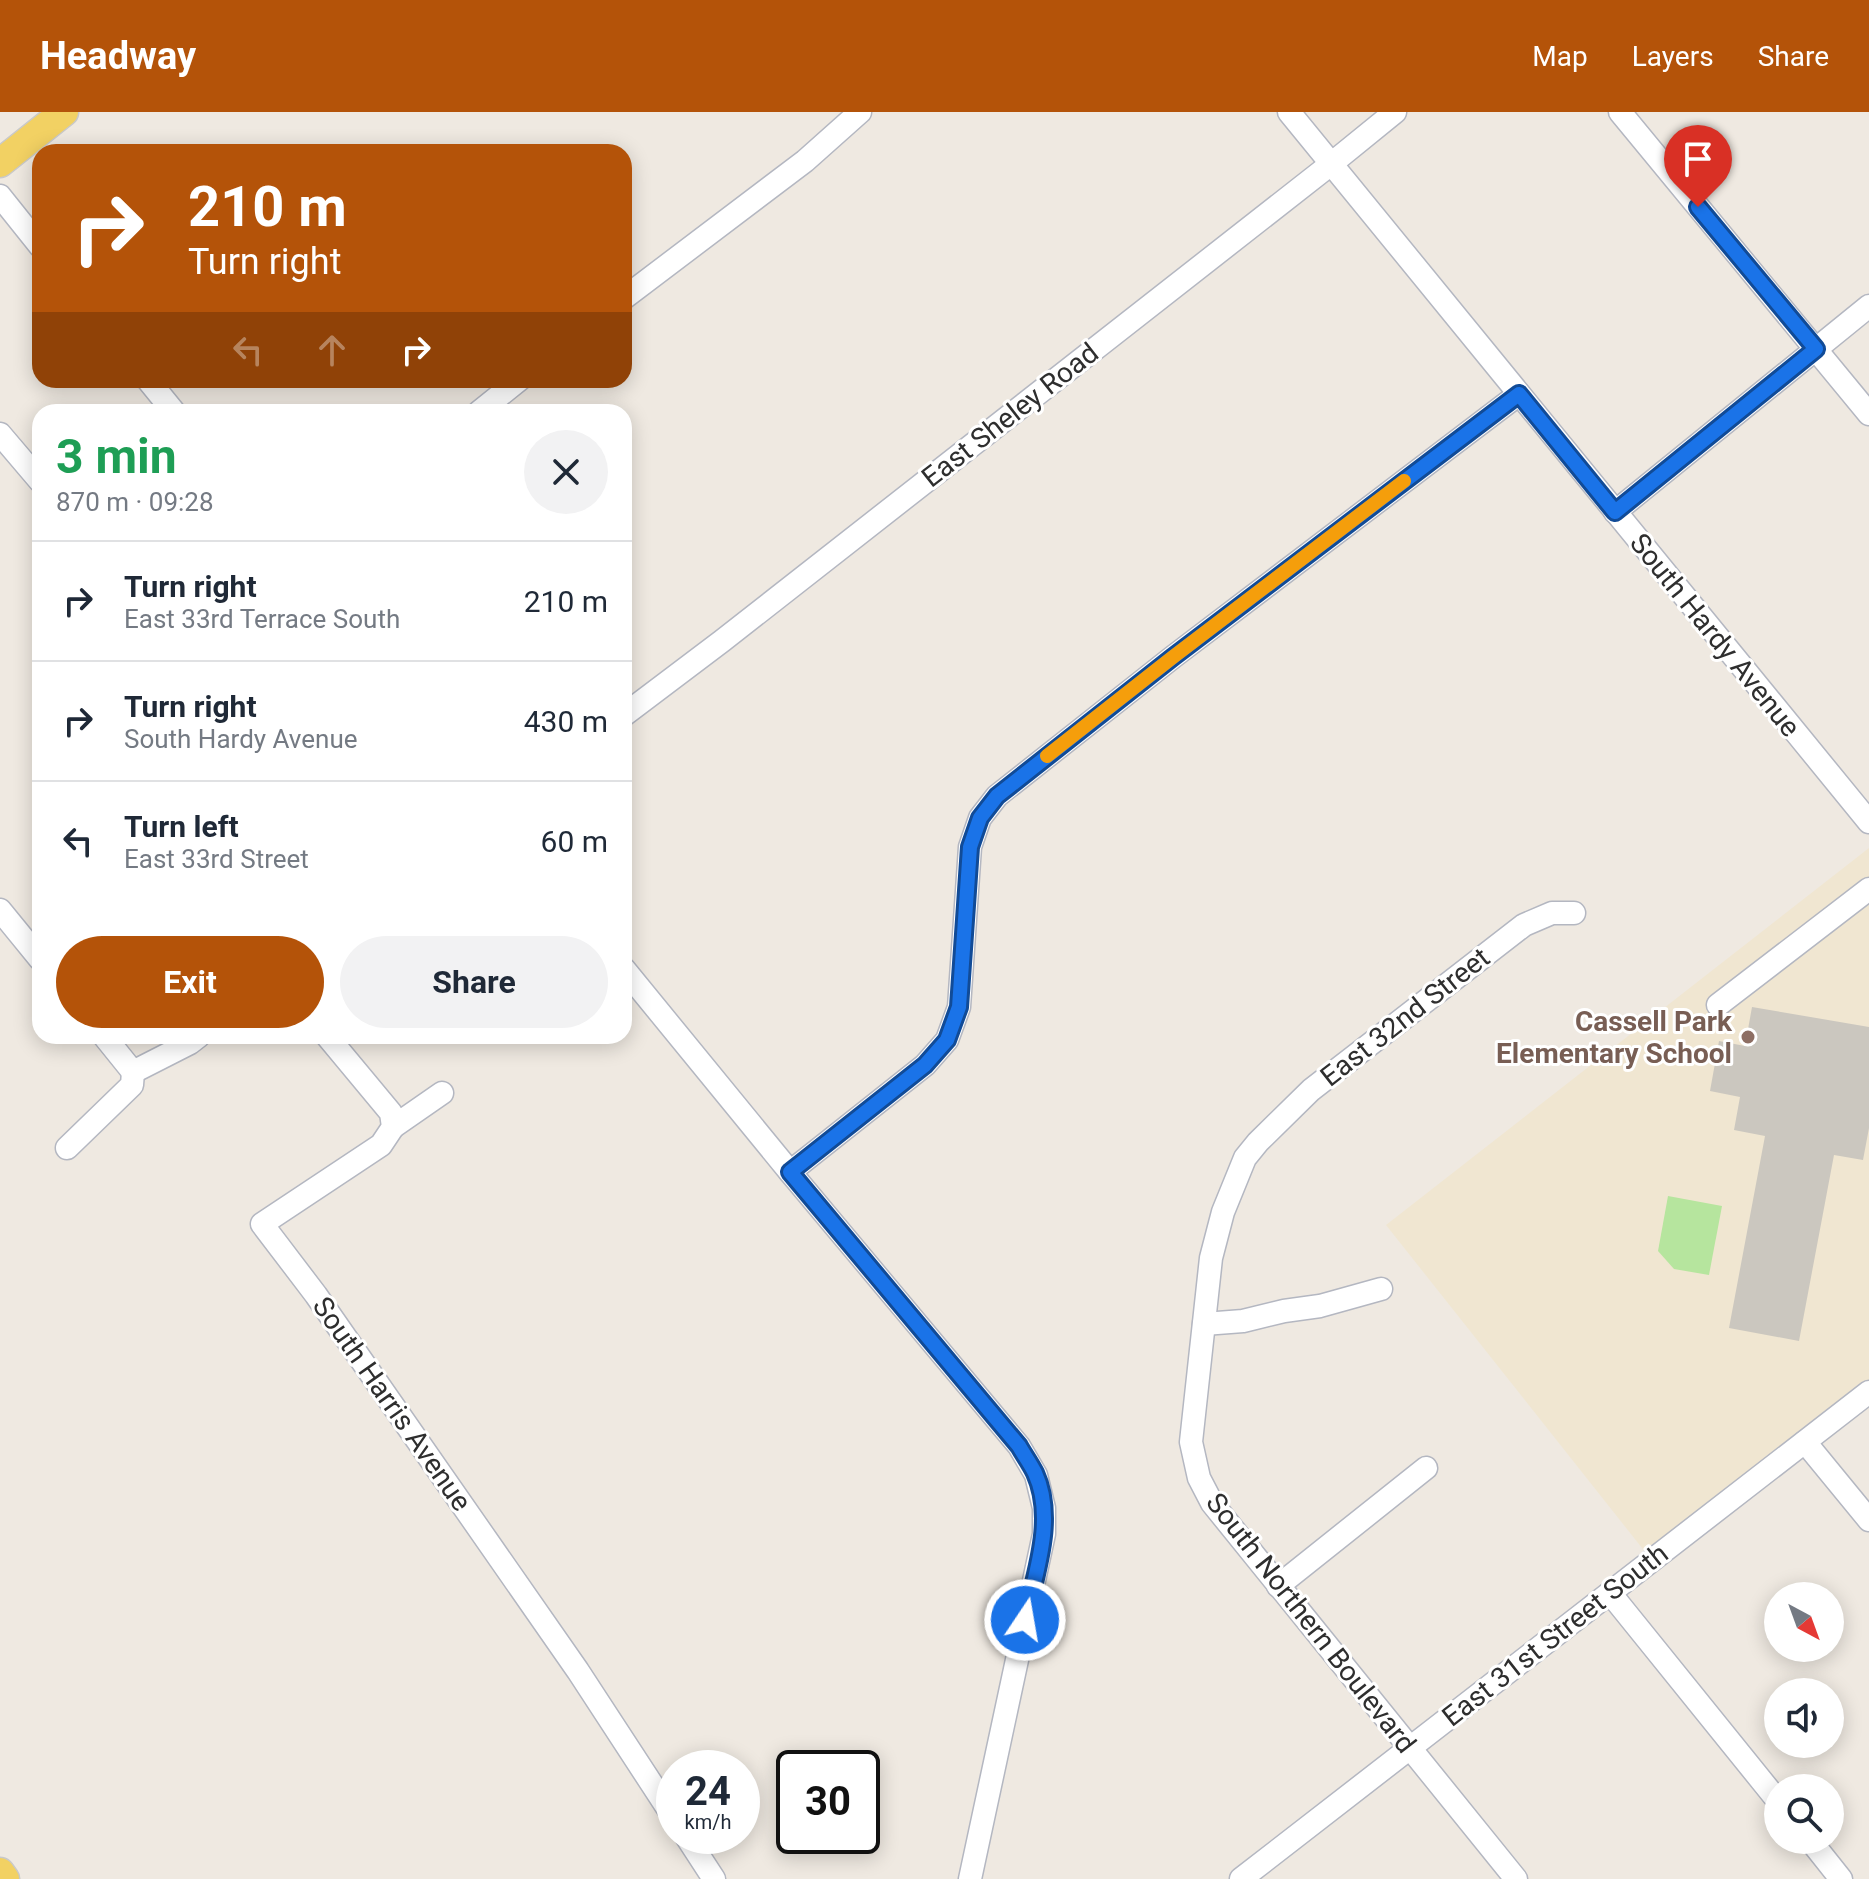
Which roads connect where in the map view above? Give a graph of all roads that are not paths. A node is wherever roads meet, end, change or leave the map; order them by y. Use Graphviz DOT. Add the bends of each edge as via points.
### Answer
graph roads {
  1 [pos="64,112"];
  2 [pos="860,112"];
  3 [pos="1289,112"];
  4 [pos="1395,112"];
  5 [pos="1620,112"];
  6 [pos="0,163"];
  7 [pos="1331,164"];
  8 [pos="0,196"];
  9 [pos="32,236"];
  10 [pos="632,292"];
  11 [pos="1869,306"];
  12 [pos="1816,349"];
  13 [pos="154,388"];
  14 [pos="509,388"];
  15 [pos="1519,394"];
  16 [pos="168,404"];
  17 [pos="489,404"];
  18 [pos="1869,414"];
  19 [pos="0,434"];
  20 [pos="32,472"];
  21 [pos="1615,512"];
  22 [pos="632,709"];
  23 [pos="1869,822"];
  24 [pos="1869,889"];
  25 [pos="0,910"];
  26 [pos="1574,913"];
  27 [pos="32,949"];
  28 [pos="632,979"];
  29 [pos="1718,1005"];
  30 [pos="110,1044"];
  31 [pos="188,1044"];
  32 [pos="334,1044"];
  33 [pos="133,1072"];
  34 [pos="442,1093"];
  35 [pos="393,1127"];
  36 [pos="67,1148"];
  37 [pos="1251,1150"];
  38 [pos="790,1172"];
  39 [pos="1381,1289"];
  40 [pos="1204,1324"];
  41 [pos="1869,1392"];
  42 [pos="1805,1442"];
  43 [pos="1426,1468"];
  44 [pos="1869,1520"];
  45 [pos="1278,1586"];
  46 [pos="1610,1593"];
  47 [pos="1409,1748"];
  48 [pos="1764,1784"];
  49 [pos="656,1790"];
  50 [pos="698,1854"];
  51 [pos="1821,1854"];
  52 [pos="0,1872"];
  53 [pos="5,1879"];
  54 [pos="714,1879"];
  55 [pos="970,1879"];
  56 [pos="1241,1879"];
  57 [pos="1516,1879"];
  58 [pos="1841,1879"];
  1 -- 6 [label="main road"];
  2 -- 10 [label="street" via="805,161"];
  3 -- 7 [label="street, South Hardy Avenue"];
  4 -- 7 [label="street, East Sheley Road"];
  5 -- 12 [label="street"];
  7 -- 15 [label="street, South Hardy Avenue"];
  7 -- 22 [label="street, East Sheley Road"];
  8 -- 9 [label="street"];
  11 -- 12 [label="street"];
  12 -- 18 [label="street"];
  12 -- 21 [label="street"];
  13 -- 16 [label="street"];
  14 -- 17 [label="street"];
  15 -- 21 [label="street, South Hardy Avenue"];
  15 -- 38 [label="street" via="997,796 980,818 970,847 959,1007 947,1040 925,1065"];
  19 -- 20 [label="street"];
  21 -- 23 [label="street, South Hardy Avenue"];
  24 -- 29 [label="street"];
  25 -- 27 [label="street"];
  26 -- 37 [label="street, East 32nd Street" via="1552,913 1524,925 1311,1090"];
  28 -- 38 [label="street"];
  30 -- 33 [label="street"];
  31 -- 33 [label="street"];
  32 -- 35 [label="street" via="391,1113"];
  33 -- 36 [label="street" via="132,1085"];
  34 -- 35 [label="street"];
  35 -- 49 [label="street, South Harris Avenue" via="381,1145 262,1224 578,1671"];
  37 -- 40 [label="street, South Northern Boulevard" via="1223,1212 1211,1258"];
  38 -- 55 [label="street" via="1019,1446 1036,1475 1044,1534"];
  39 -- 40 [label="street" via="1320,1306"];
  40 -- 45 [label="street, South Northern Boulevard" via="1191,1442 1199,1478 1212,1503"];
  41 -- 42 [label="street, East 31st Street South"];
  42 -- 44 [label="street"];
  42 -- 46 [label="street, East 31st Street South"];
  43 -- 45 [label="street"];
  45 -- 47 [label="street, South Northern Boulevard"];
  46 -- 47 [label="street, East 31st Street South"];
  46 -- 48 [label="street"];
  47 -- 56 [label="street, East 31st Street South"];
  47 -- 57 [label="street, South Northern Boulevard"];
  50 -- 54 [label="street"];
  51 -- 58 [label="street"];
  52 -- 53 [label="main road"];
}
